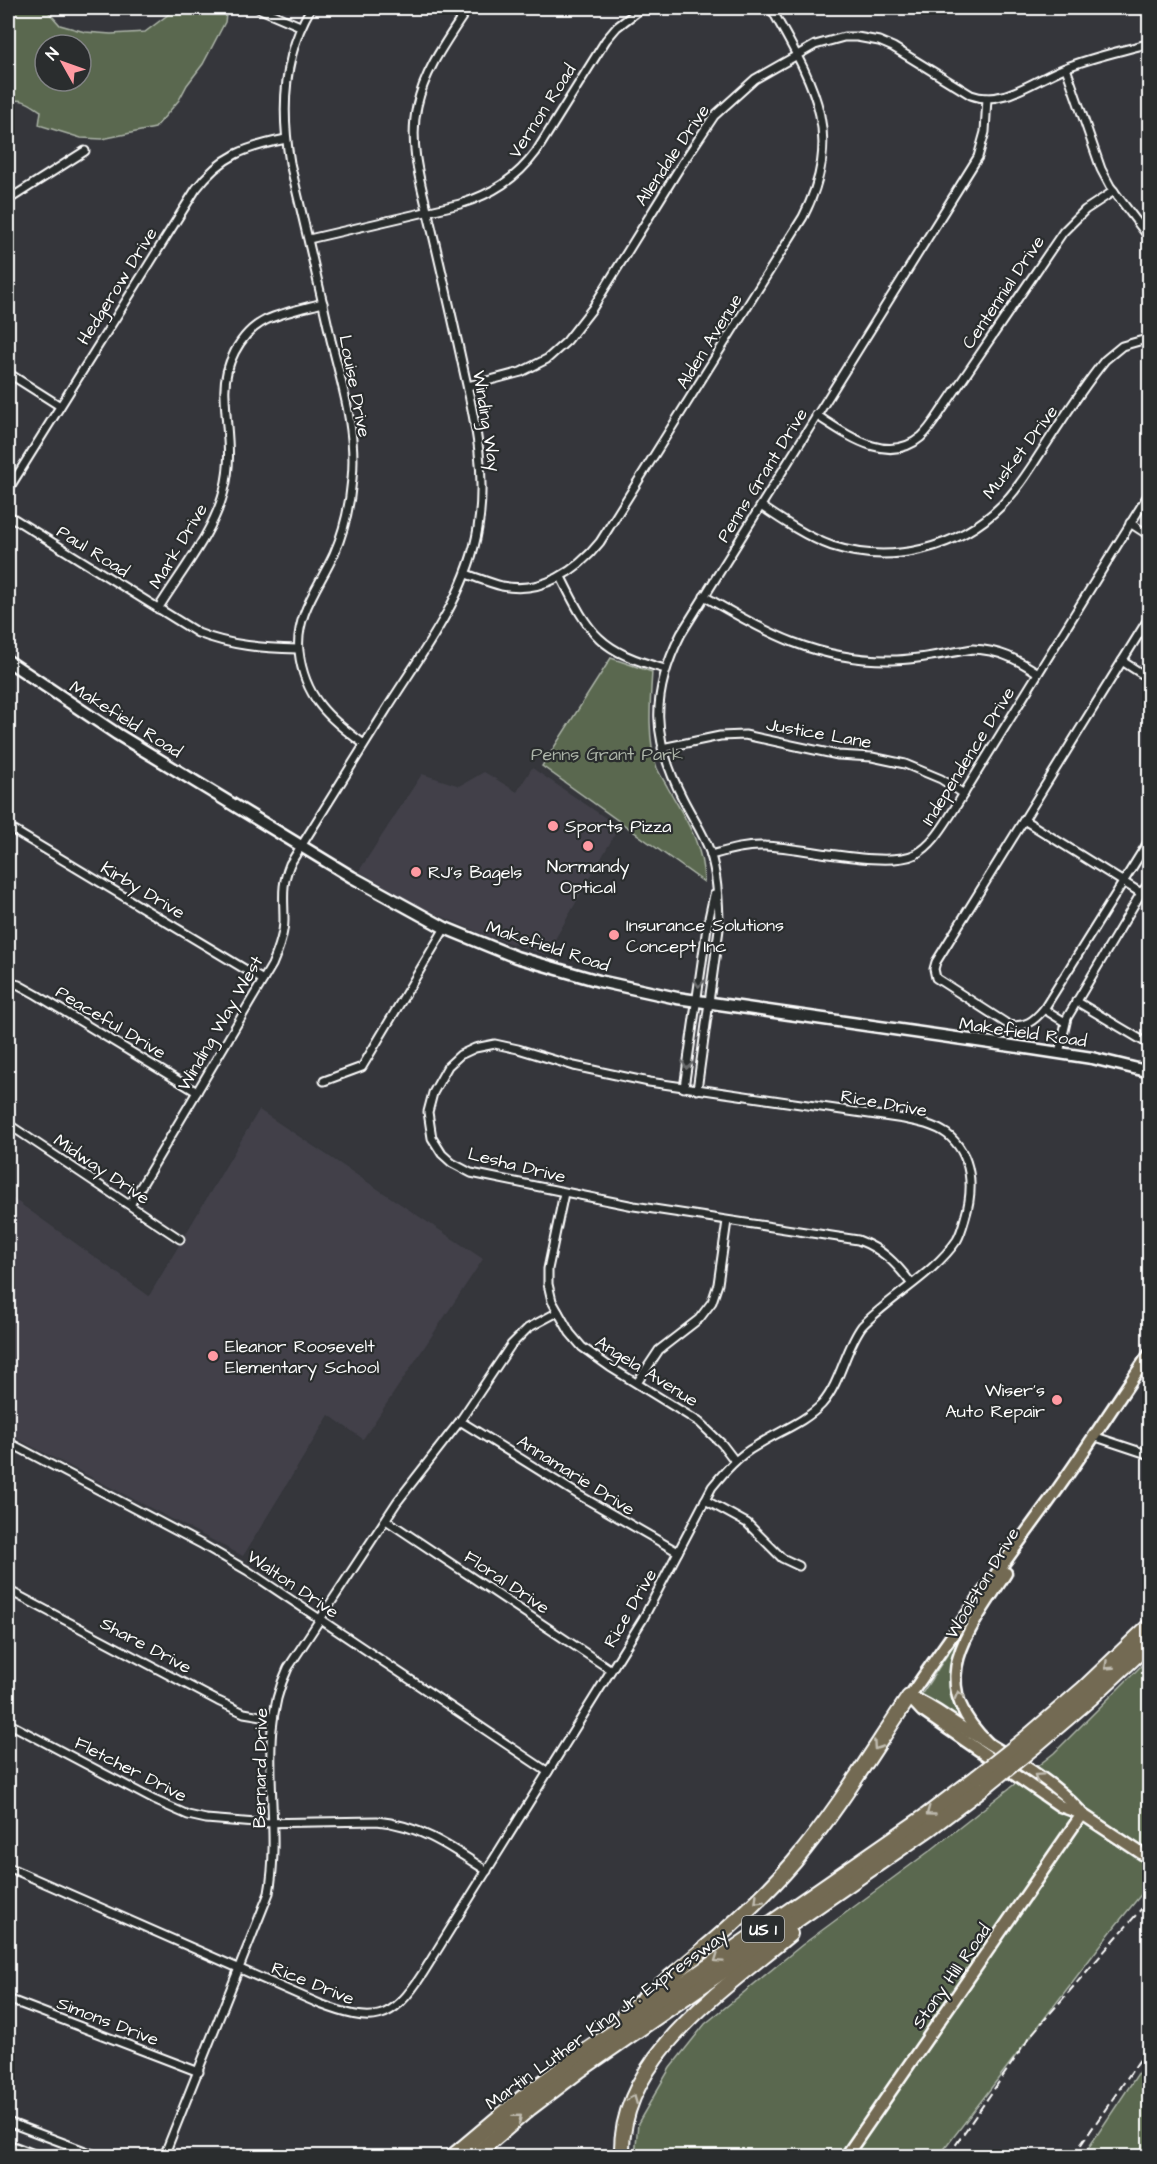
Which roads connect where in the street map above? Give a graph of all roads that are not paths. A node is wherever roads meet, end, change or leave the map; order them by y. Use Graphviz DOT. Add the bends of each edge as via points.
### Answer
graph roads {
  1 [pos="258,8"];
  2 [pos="311,8"];
  3 [pos="468,8"];
  4 [pos="642,8"];
  5 [pos="771,8"];
  6 [pos="300,26"];
  7 [pos="1149,43"];
  8 [pos="797,55"];
  9 [pos="1066,68"];
  10 [pos="987,98"];
  11 [pos="286,139"];
  12 [pos="85,151"];
  13 [pos="1114,191"];
  14 [pos="8,200"];
  15 [pos="428,212"];
  16 [pos="309,238"];
  17 [pos="1149,239"];
  18 [pos="323,303"];
  19 [pos="1149,338"];
  20 [pos="8,373"];
  21 [pos="468,386"];
  22 [pos="60,406"];
  23 [pos="816,416"];
  24 [pos="8,490"];
  25 [pos="1149,492"];
  26 [pos="760,506"];
  27 [pos="8,515"];
  28 [pos="1130,523"];
  29 [pos="1149,536"];
  30 [pos="466,574"];
  31 [pos="561,577"];
  32 [pos="704,596"];
  33 [pos="158,609"];
  34 [pos="1149,616"];
  35 [pos="298,649"];
  36 [pos="8,661"];
  37 [pos="1122,661"];
  38 [pos="665,669"];
  39 [pos="1038,673"];
  40 [pos="1149,679"];
  41 [pos="364,744"];
  42 [pos="662,748"];
  43 [pos="964,794"];
  44 [pos="1024,820"];
  45 [pos="8,827"];
  46 [pos="1149,839"];
  47 [pos="302,846"];
  48 [pos="711,855"];
  49 [pos="1149,882"];
  50 [pos="1122,883"];
  51 [pos="716,884"];
  52 [pos="1141,893"];
  53 [pos="445,928"];
  54 [pos="263,980"];
  55 [pos="8,982"];
  56 [pos="697,1001"];
  57 [pos="1076,1001"];
  58 [pos="709,1003"];
  59 [pos="1044,1009"];
  60 [pos="1065,1022"];
  61 [pos="1149,1045"];
  62 [pos="1059,1053"];
  63 [pos="1149,1072"];
  64 [pos="324,1081"];
  65 [pos="684,1088"];
  66 [pos="697,1090"];
  67 [pos="197,1092"];
  68 [pos="8,1124"];
  69 [pos="564,1193"];
  70 [pos="130,1205"];
  71 [pos="727,1221"];
  72 [pos="180,1239"];
  73 [pos="911,1283"];
  74 [pos="558,1312"];
  75 [pos="1149,1353"];
  76 [pos="637,1383"];
  77 [pos="460,1421"];
  78 [pos="1093,1436"];
  79 [pos="8,1442"];
  80 [pos="1149,1455"];
  81 [pos="735,1461"];
  82 [pos="705,1500"];
  83 [pos="1048,1504"];
  84 [pos="386,1520"];
  85 [pos="678,1552"];
  86 [pos="799,1566"];
  87 [pos="8,1590"];
  88 [pos="320,1621"];
  89 [pos="1149,1626"];
  90 [pos="1149,1643"];
  91 [pos="611,1670"];
  92 [pos="909,1697"];
  93 [pos="273,1718"];
  94 [pos="8,1723"];
  95 [pos="1030,1742"];
  96 [pos="989,1743"];
  97 [pos="548,1772"];
  98 [pos="982,1781"];
  99 [pos="1082,1814"];
  100 [pos="273,1822"];
  101 [pos="1149,1859"];
  102 [pos="8,1867"];
  103 [pos="487,1871"];
  104 [pos="858,1878"];
  105 [pos="240,1969"];
  106 [pos="8,1999"];
  107 [pos="199,2072"];
  108 [pos="547,2079"];
  109 [pos="8,2122"];
  110 [pos="8,2146"];
  111 [pos="34,2157"];
  112 [pos="98,2157"];
  113 [pos="164,2157"];
  114 [pos="453,2157"];
  115 [pos="474,2157"];
  116 [pos="622,2157"];
  117 [pos="846,2157"];
  1 -- 6 [label="street"];
  2 -- 6 [label="street, Louise Drive"];
  3 -- 15 [label="street, Winding Way" via="429,72 417,106 414,143"];
  4 -- 15 [label="street, Vernon Road" via="606,40 520,172 478,199"];
  5 -- 8 [label="street, Alden Avenue"];
  6 -- 11 [label="street, Louise Drive" via="286,88"];
  7 -- 9 [label="street"];
  8 -- 10 [label="street, Allendale Drive" via="829,40 863,37 893,47 971,95"];
  8 -- 21 [label="street, Allendale Drive" via="755,79 714,116 592,309 567,341 546,359 521,372"];
  8 -- 31 [label="street, Alden Avenue" via="822,123 824,159 810,204 600,542 578,566"];
  9 -- 10 [label="street" via="999,97"];
  9 -- 13 [label="street" via="1101,169"];
  10 -- 23 [label="street, Penns Grant Drive" via="985,132 978,157"];
  11 -- 16 [label="street, Louise Drive"];
  11 -- 22 [label="street, Hedgerow Drive" via="238,152 208,174"];
  12 -- 14 [label="street"];
  13 -- 17 [label="street"];
  13 -- 23 [label="street, Centennial Drive" via="1085,210 1063,232 919,439 899,447 872,447"];
  15 -- 16 [label="street, Vernon Road"];
  15 -- 21 [label="street, Winding Way"];
  16 -- 18 [label="street, Louise Drive"];
  18 -- 33 [label="street, Mark Drive" via="258,325 231,358 224,385 230,453 220,504"];
  18 -- 35 [label="street, Louise Drive" via="351,432 353,478 340,537 304,613"];
  19 -- 26 [label="street, Musket Drive" via="1122,346 1104,360 1008,499 978,524 945,543 892,554 845,549 820,541"];
  20 -- 22 [label="street"];
  21 -- 30 [label="street, Winding Way" via="482,476 478,528"];
  22 -- 24 [label="street, Hedgerow Drive"];
  23 -- 26 [label="street, Penns Grant Drive"];
  25 -- 28 [label="street, Independence Drive"];
  26 -- 32 [label="street, Penns Grant Drive"];
  27 -- 33 [label="street, Paul Road"];
  28 -- 29 [label="street"];
  28 -- 39 [label="street, Independence Drive"];
  30 -- 31 [label="street, Alden Avenue" via="515,587"];
  30 -- 41 [label="street, Winding Way" via="447,614"];
  31 -- 38 [label="street" via="578,612 606,646"];
  32 -- 38 [label="street, Penns Grant Drive"];
  32 -- 39 [label="street" via="780,638 835,656 893,660 986,649 1010,656"];
  33 -- 35 [label="street, Paul Road" via="212,638 248,646"];
  34 -- 37 [label="street"];
  35 -- 41 [label="street, Louise Drive" via="315,700 335,722"];
  36 -- 47 [label="street, Makefield Road" via="117,734"];
  37 -- 40 [label="street"];
  37 -- 44 [label="street"];
  38 -- 42 [label="street, Penns Grant Drive" via="658,713"];
  39 -- 43 [label="street, Independence Drive"];
  41 -- 47 [label="street, Winding Way"];
  42 -- 43 [label="street, Justice Lane" via="745,735 838,755 905,764"];
  42 -- 48 [label="street, Penns Grant Drive"];
  43 -- 48 [label="street, Independence Drive" via="927,846 901,859 764,846 738,847"];
  44 -- 50 [label="street"];
  44 -- 59 [label="street" via="936,962 934,973 941,982 1009,1025 1026,1025"];
  45 -- 54 [label="street, Kirby Drive"];
  46 -- 50 [label="street"];
  47 -- 53 [label="street, Makefield Road"];
  47 -- 54 [label="street, Winding Way West" via="285,878 284,921 278,952"];
  48 -- 51 [label="street, Penns Grant Drive"];
  49 -- 52 [label="street"];
  50 -- 52 [label="street"];
  50 -- 59 [label="street"];
  51 -- 56 [label="street, Penns Grant Drive, one-way"];
  51 -- 58 [label="street, Penns Grant Drive" via="719,930"];
  52 -- 57 [label="street"];
  53 -- 56 [label="street, Makefield Road" via="546,967"];
  53 -- 64 [label="street" via="362,1067"];
  54 -- 67 [label="street, Winding Way West"];
  55 -- 67 [label="street, Peaceful Drive" via="37,995"];
  56 -- 58 [label="street, Makefield Road"];
  56 -- 65 [label="street, Penns Grant Drive, one-way"];
  57 -- 60 [label="street"];
  57 -- 61 [label="street"];
  58 -- 62 [label="street, Makefield Road"];
  58 -- 66 [label="street, Penns Grant Drive"];
  59 -- 60 [label="street"];
  60 -- 62 [label="street"];
  62 -- 63 [label="street, Makefield Road"];
  65 -- 66 [label="street, Rice Drive"];
  65 -- 69 [label="street, Lesha Drive" via="574,1066 501,1045 475,1048 460,1055 448,1066 430,1102 429,1123 436,1146 465,1170"];
  66 -- 73 [label="street, Rice Drive" via="904,1119 934,1127 953,1140 969,1168 968,1207 957,1240"];
  67 -- 70 [label="street, Winding Way West"];
  68 -- 70 [label="street, Midway Drive"];
  69 -- 71 [label="street, Lesha Drive"];
  69 -- 74 [label="street, Angela Avenue" via="548,1269 549,1292"];
  70 -- 72 [label="street, Midway Drive"];
  71 -- 73 [label="street, Lesha Drive" via="873,1245"];
  71 -- 76 [label="street" via="712,1302 699,1319 659,1350"];
  73 -- 81 [label="street, Rice Drive" via="862,1326 822,1403"];
  74 -- 76 [label="street, Angela Avenue" via="573,1339"];
  74 -- 77 [label="street, Bernard Drive" via="520,1335"];
  75 -- 78 [label="main road, Woolston Drive"];
  76 -- 81 [label="street, Angela Avenue" via="699,1422"];
  77 -- 84 [label="street, Bernard Drive"];
  77 -- 85 [label="street, Annamarie Drive"];
  78 -- 80 [label="street"];
  78 -- 83 [label="main road, Woolston Drive"];
  79 -- 88 [label="street, Walton Drive" via="203,1545"];
  81 -- 82 [label="street, Rice Drive"];
  82 -- 85 [label="street, Rice Drive"];
  82 -- 86 [label="street" via="747,1523 782,1558"];
  83 -- 92 [label="main road, Woolston Drive"];
  96 -- 83 [label="main road, Woolston Drive, one-way" via="974,1728 959,1701 956,1673 960,1649"];
  84 -- 88 [label="street, Bernard Drive"];
  84 -- 91 [label="street, Floral Drive"];
  85 -- 91 [label="street, Rice Drive" via="655,1599"];
  87 -- 93 [label="street, Share Drive" via="218,1701 244,1713"];
  88 -- 93 [label="street, Bernard Drive" via="288,1668"];
  88 -- 97 [label="street, Walton Drive"];
  89 -- 95 [label="highway, Martin Luther King Jr. Expressway / US 1, one-way"];
  90 -- 95 [label="highway, Martin Luther King Jr. Expressway / US 1" via="1098,1691"];
  91 -- 97 [label="street, Rice Drive"];
  92 -- 96 [label="main road, Woolston Drive"];
  92 -- 99 [label="main road, Woolston Drive" via="922,1712 1060,1806"];
  92 -- 108 [label="highway, one-way" via="816,1834 773,1885 714,1940"];
  93 -- 100 [label="street, Bernard Drive"];
  94 -- 100 [label="street, Fletcher Drive" via="188,1815 220,1822"];
  95 -- 98 [label="highway, Martin Luther King Jr. Expressway / US 1, bridge"];
  99 -- 96 [label="main road, Woolston Drive, one-way" via="1067,1796"];
  97 -- 103 [label="street, Rice Drive"];
  98 -- 104 [label="highway, Martin Luther King Jr. Expressway / US 1"];
  98 -- 108 [label="highway, Martin Luther King Jr. Expressway / US 1, one-way"];
  99 -- 101 [label="main road, Woolston Drive"];
  99 -- 117 [label="main road, Stony Hill Road"];
  100 -- 103 [label="street, Fletcher Drive" via="394,1822 432,1836"];
  100 -- 105 [label="street, Bernard Drive" via="268,1893"];
  102 -- 105 [label="street, Rice Drive"];
  103 -- 105 [label="street, Rice Drive" via="412,1991 396,2007 380,2015 347,2015"];
  115 -- 104 [label="highway, Martin Luther King Jr. Expressway / US 1, one-way" via="580,2070"];
  116 -- 104 [label="highway, one-way" via="625,2123 633,2098 672,2038"];
  105 -- 107 [label="street, Bernard Drive"];
  106 -- 107 [label="street, Simons Drive"];
  107 -- 113 [label="street, Bernard Drive"];
  108 -- 114 [label="highway, Martin Luther King Jr. Expressway / US 1"];
  109 -- 112 [label="street"];
  110 -- 111 [label="street"];
}
